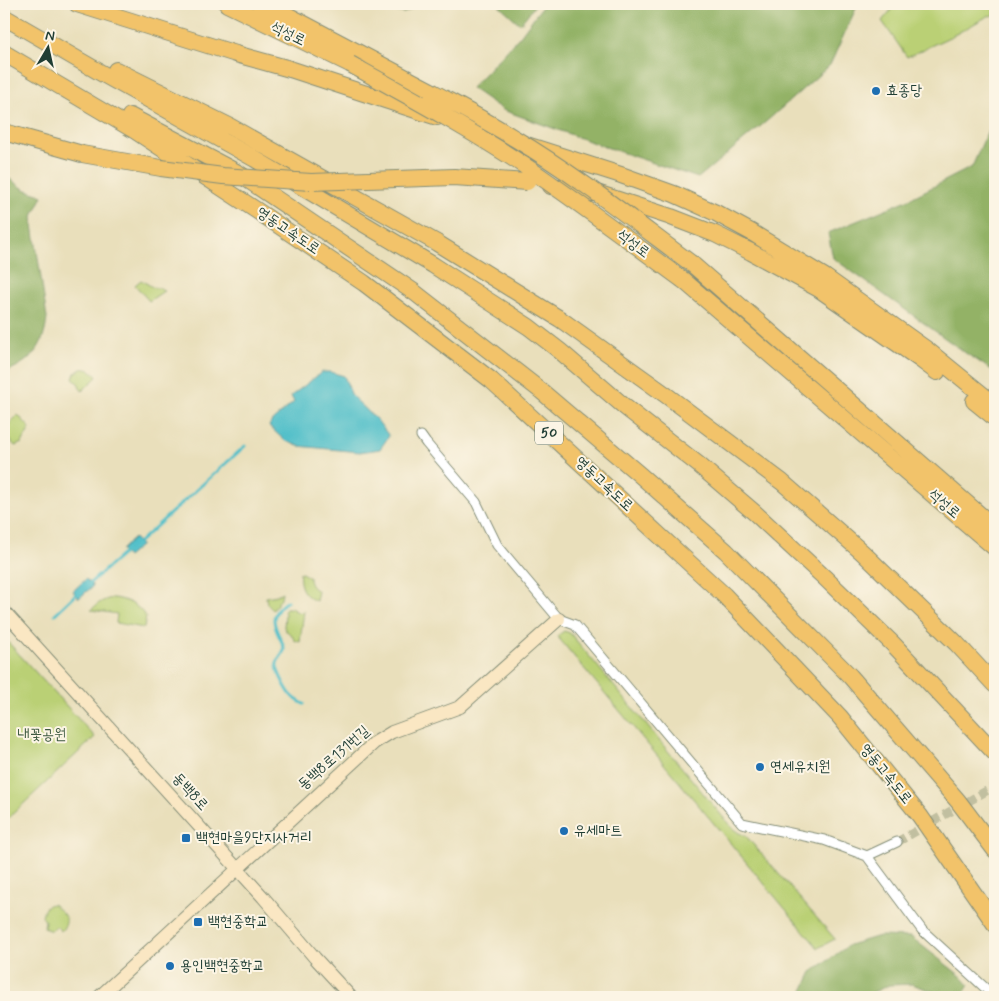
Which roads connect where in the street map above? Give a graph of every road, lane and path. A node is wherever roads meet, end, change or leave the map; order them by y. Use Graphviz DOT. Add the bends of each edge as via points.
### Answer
graph roads {
  1 [pos="76,4"];
  2 [pos="260,4"];
  3 [pos="233,5"];
  4 [pos="4,15"];
  5 [pos="4,51"];
  6 [pos="354,58"];
  7 [pos="4,132"];
  8 [pos="995,404"];
  9 [pos="995,418"];
  10 [pos="421,436"];
  11 [pos="995,528"];
  12 [pos="995,548"];
  13 [pos="4,611"];
  14 [pos="559,619"];
  15 [pos="995,685"];
  16 [pos="995,753"];
  17 [pos="897,842"];
  18 [pos="995,850"];
  19 [pos="868,856"];
  20 [pos="237,869"];
  21 [pos="995,924"];
  22 [pos="99,997"];
  23 [pos="351,997"];
  24 [pos="995,997"];
  1 -- 8 [label="highway" via="621,174 674,194 725,218 825,277 926,349"];
  2 -- 6 [label="highway" via="289,16"];
  3 -- 6 [label="highway, 석성로"];
  4 -- 15 [label="highway" via="231,127 437,243 560,319 782,482 862,552 956,642"];
  4 -- 16 [label="highway" via="255,159 433,265 529,327 755,513 893,644"];
  5 -- 18 [label="highway, 영동고속도로 / 50" via="238,173 414,292 540,390 726,551 850,676 958,801"];
  5 -- 21 [label="highway, 영동고속도로 / 50" via="134,130 256,210 364,284 491,380 724,596 840,718 920,816"];
  6 -- 11 [label="highway, bridge" via="514,138 615,206 692,264"];
  6 -- 12 [label="highway, 석성로, bridge" via="526,167 682,280"];
  7 -- 9 [label="highway, bridge" via="82,154 223,176 311,182 454,177 527,182 600,194 715,234 820,289 921,360"];
  10 -- 14 [label="street" via="476,502 497,544"];
  13 -- 20 [label="street, 동백8로"];
  14 -- 19 [label="street" via="575,625 742,822 824,840"];
  14 -- 20 [label="street, 동백8로131번길" via="460,707 392,732 374,743"];
  17 -- 19 [label="street"];
  19 -- 24 [label="street" via="922,930"];
  20 -- 22 [label="street, 동백8로131번길"];
  20 -- 23 [label="street, 동백8로"];
}
